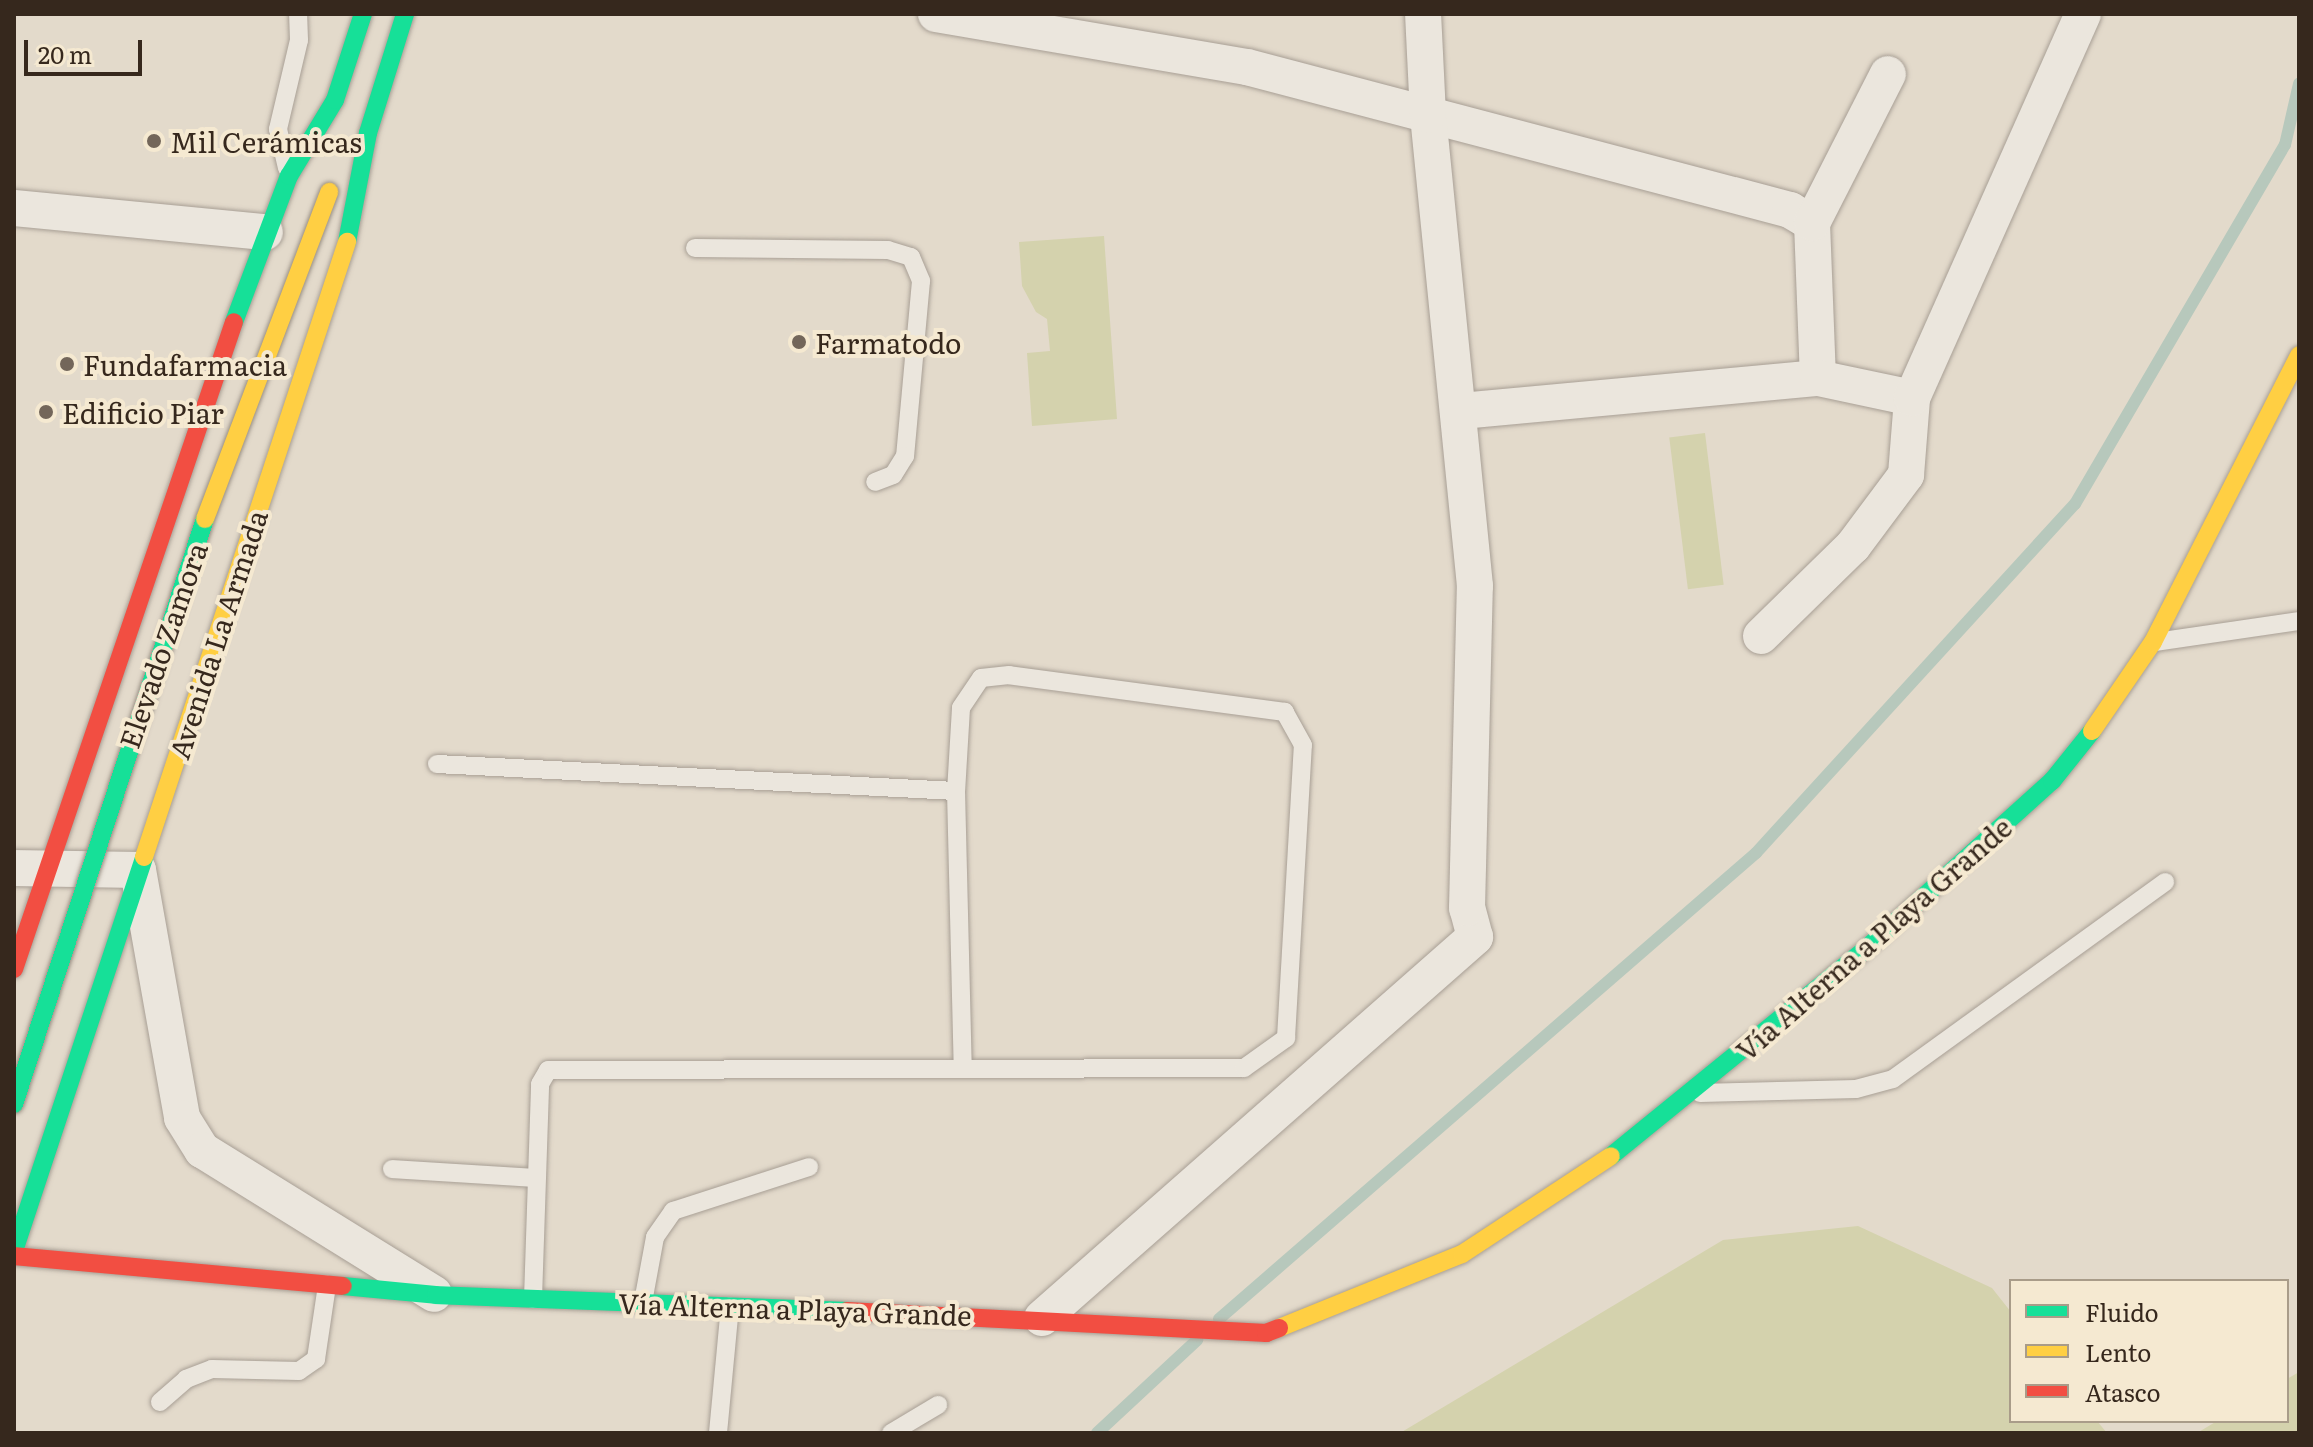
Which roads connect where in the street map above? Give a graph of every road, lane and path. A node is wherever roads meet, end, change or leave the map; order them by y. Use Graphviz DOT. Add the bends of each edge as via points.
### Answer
graph roads {
  1 [pos="298,14"];
  2 [pos="363,14"];
  3 [pos="405,14"];
  4 [pos="936,14"];
  5 [pos="1423,14"];
  6 [pos="2083,14"];
  7 [pos="1888,74"];
  8 [pos="335,100"];
  9 [pos="1428,115"];
  10 [pos="368,133"];
  11 [pos="332,146"];
  12 [pos="289,176"];
  13 [pos="14,208"];
  14 [pos="1812,223"];
  15 [pos="265,232"];
  16 [pos="695,248"];
  17 [pos="2299,355"];
  18 [pos="1818,378"];
  19 [pos="1912,398"];
  20 [pos="1461,411"];
  21 [pos="875,482"];
  22 [pos="2299,621"];
  23 [pos="1761,636"];
  24 [pos="2153,642"];
  25 [pos="437,764"];
  26 [pos="956,791"];
  27 [pos="29,869"];
  28 [pos="138,870"];
  29 [pos="2165,882"];
  30 [pos="14,969"];
  31 [pos="963,1068"];
  32 [pos="1693,1093"];
  33 [pos="14,1104"];
  34 [pos="809,1167"];
  35 [pos="392,1169"];
  36 [pos="535,1178"];
  37 [pos="14,1253"];
  38 [pos="327,1285"];
  39 [pos="436,1295"];
  40 [pos="533,1299"];
  41 [pos="643,1302"];
  42 [pos="730,1307"];
  43 [pos="1042,1318"];
  44 [pos="160,1402"];
  45 [pos="938,1405"];
  46 [pos="718,1433"];
  47 [pos="891,1433"];
  1 -- 12 [label="lane" via="299,40 278,129"];
  2 -- 8 [label="main road"];
  3 -- 10 [label="main road, Avenida La Armada"];
  4 -- 9 [label="street" via="1247,67"];
  5 -- 9 [label="street"];
  6 -- 19 [label="street"];
  7 -- 14 [label="street"];
  8 -- 11 [label="main road"];
  8 -- 12 [label="main road"];
  9 -- 14 [label="street" via="1790,210"];
  9 -- 20 [label="street"];
  10 -- 28 [label="main road, Avenida La Armada" via="350,233"];
  10 -- 33 [label="main road, Elevado Zamora, bridge" via="329,185 201,532"];
  12 -- 15 [label="main road"];
  13 -- 15 [label="street"];
  14 -- 18 [label="street"];
  15 -- 27 [label="main road"];
  16 -- 21 [label="lane" via="888,250 911,257 921,281 905,456 893,475"];
  17 -- 24 [label="main road, Vía Alterna a Playa Grande"];
  18 -- 19 [label="street"];
  18 -- 20 [label="street"];
  19 -- 23 [label="street" via="1906,475 1853,546"];
  20 -- 43 [label="street" via="1475,586 1467,908 1475,937"];
  22 -- 24 [label="lane"];
  24 -- 32 [label="main road, Vía Alterna a Playa Grande" via="2105,715 2052,781 1868,947"];
  25 -- 26 [label="lane"];
  26 -- 31 [label="lane"];
  26 -- 31 [label="lane" via="961,708 981,678 1009,675 1285,712 1303,745 1286,1038 1244,1068"];
  27 -- 28 [label="street"];
  27 -- 30 [label="main road"];
  28 -- 37 [label="main road, Avenida La Armada"];
  28 -- 39 [label="street" via="182,1118 202,1150"];
  29 -- 32 [label="lane" via="1893,1079 1856,1089"];
  31 -- 36 [label="lane" via="548,1070 540,1084"];
  32 -- 43 [label="main road, Vía Alterna a Playa Grande" via="1549,1200 1462,1254 1266,1333"];
  34 -- 41 [label="lane" via="673,1211 655,1237"];
  35 -- 36 [label="lane"];
  36 -- 40 [label="lane"];
  37 -- 38 [label="main road, Vía Alterna a Playa Grande"];
  38 -- 39 [label="main road, Vía Alterna a Playa Grande"];
  38 -- 44 [label="lane" via="316,1359 299,1371 212,1369 186,1379"];
  39 -- 40 [label="main road, Vía Alterna a Playa Grande"];
  40 -- 41 [label="main road, Vía Alterna a Playa Grande"];
  41 -- 42 [label="main road, Vía Alterna a Playa Grande"];
  42 -- 43 [label="main road, Vía Alterna a Playa Grande"];
  42 -- 46 [label="lane"];
  45 -- 47 [label="lane"];
}
